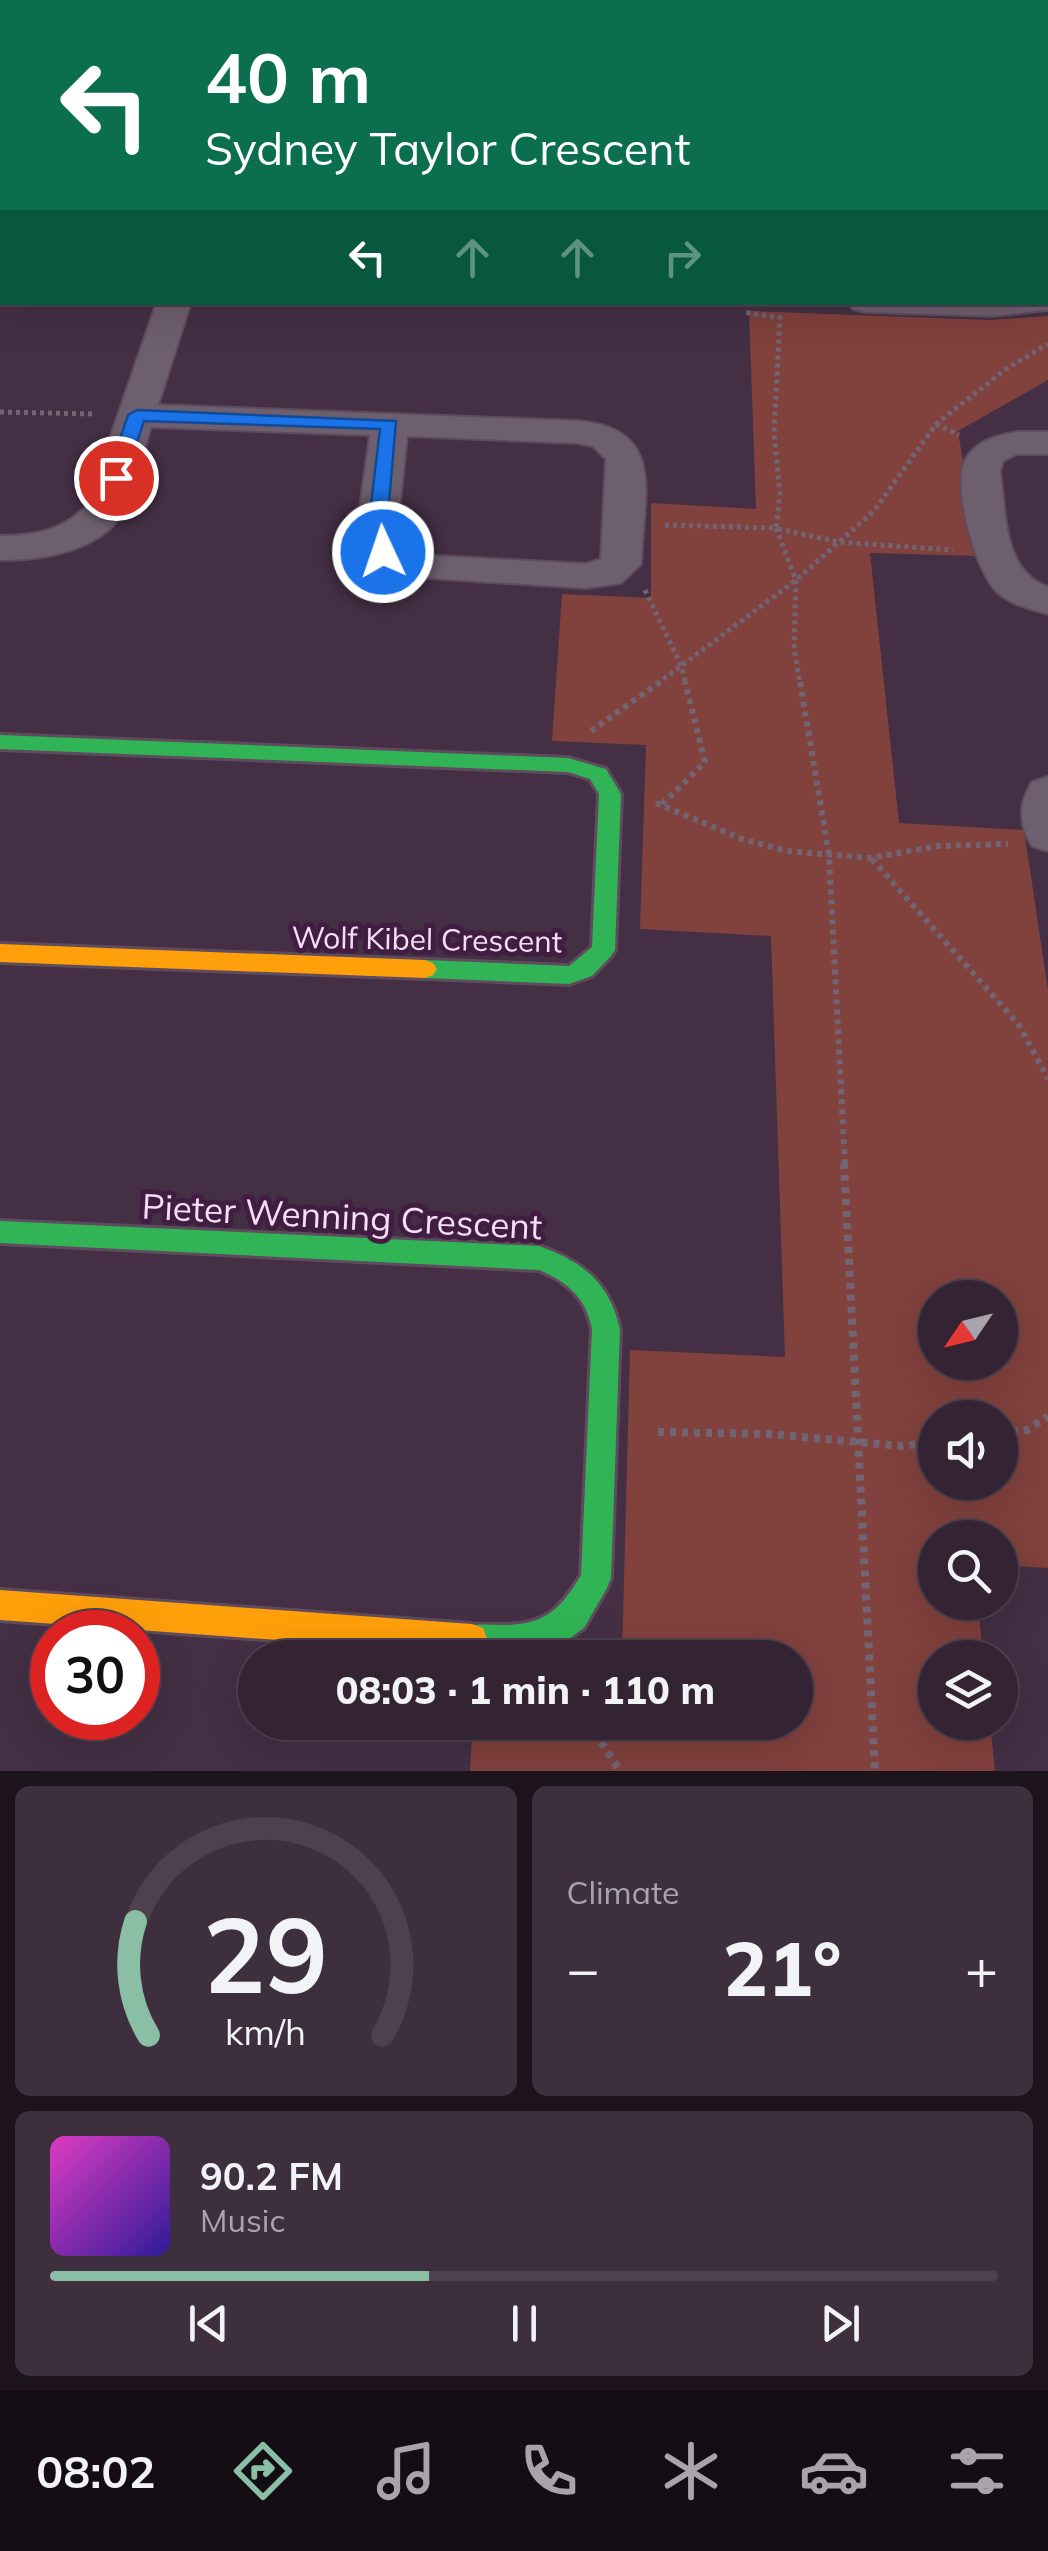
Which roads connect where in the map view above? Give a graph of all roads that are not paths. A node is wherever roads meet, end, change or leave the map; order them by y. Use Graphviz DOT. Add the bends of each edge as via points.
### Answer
graph roads {
  1 [pos="173,305"];
  2 [pos="962,305"];
  3 [pos="1006,305"];
  4 [pos="137,415"];
  5 [pos="390,424"];
  6 [pos="1048,443"];
  7 [pos="0,548"];
  8 [pos="1048,601"];
  9 [pos="0,742"];
  10 [pos="1048,793"];
  11 [pos="1048,833"];
  12 [pos="0,953"];
  13 [pos="0,1232"];
  14 [pos="0,1605"];
  1 -- 4 [label="street"];
  2 -- 3 [label="street"];
  4 -- 5 [label="street"];
  4 -- 7 [label="street" via="96,520 51,543"];
  5 -- 5 [label="street" via="376,538 390,558 426,569 586,576 607,574 623,558 626,459 619,446 601,436"];
  6 -- 8 [label="street" via="1001,446 981,464 1000,576"];
  9 -- 12 [label="street, Wolf Kibel Crescent" via="568,765 598,774 610,794 603,950 569,975"];
  10 -- 11 [label="street"];
  13 -- 14 [label="street, Pieter Wenning Crescent" via="539,1258 590,1285 604,1313 596,1578 573,1617 532,1638"];
}
